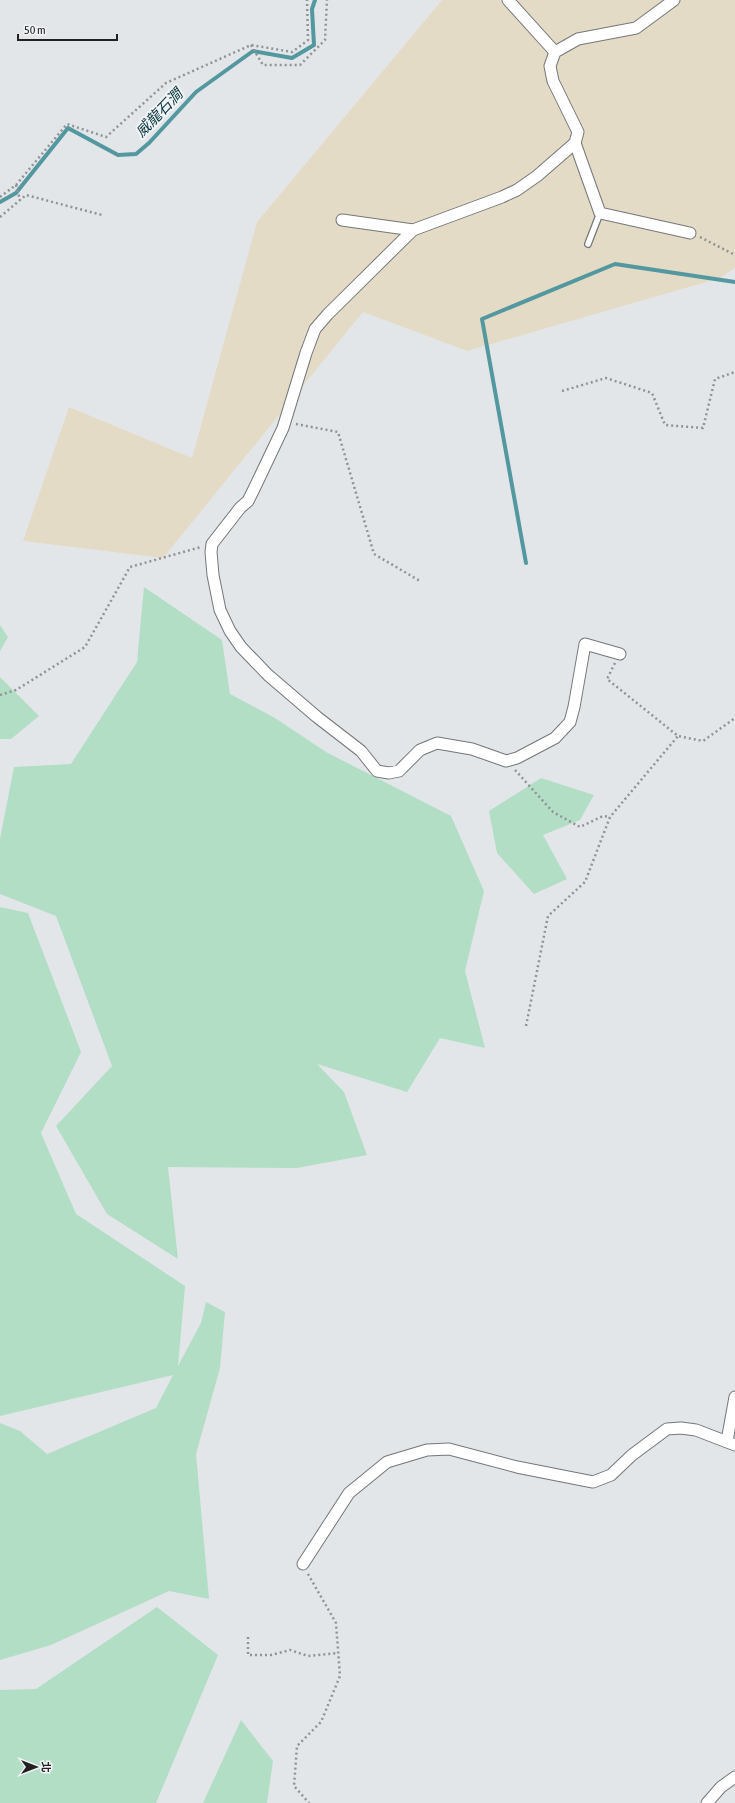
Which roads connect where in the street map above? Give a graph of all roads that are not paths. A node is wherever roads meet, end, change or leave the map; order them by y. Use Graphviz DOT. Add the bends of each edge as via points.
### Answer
graph roads {
  1 [pos="508,0"];
  2 [pos="674,0"];
  3 [pos="555,52"];
  4 [pos="575,143"];
  5 [pos="600,213"];
  6 [pos="342,220"];
  7 [pos="413,230"];
  8 [pos="690,233"];
  9 [pos="588,244"];
  10 [pos="620,654"];
  11 [pos="735,1397"];
  12 [pos="731,1443"];
  13 [pos="303,1564"];
  14 [pos="735,1776"];
  15 [pos="707,1803"];
  1 -- 3 [label="street"];
  2 -- 3 [label="street" via="636,28 578,39"];
  3 -- 4 [label="street" via="550,66 553,81 578,132"];
  4 -- 5 [label="street"];
  4 -- 7 [label="street" via="517,190"];
  5 -- 8 [label="street"];
  5 -- 9 [label="lane"];
  6 -- 7 [label="street"];
  7 -- 10 [label="street" via="315,329 285,421 248,501 212,544 213,575 220,610 230,631 241,647 268,675 361,751 377,770 389,773 399,771 420,750 437,743 472,749 506,761 556,738 570,722 585,644"];
  11 -- 12 [label="street"];
  12 -- 13 [label="street" via="696,1430 667,1429 632,1455 611,1475 593,1482 517,1467 449,1449 427,1450 387,1462 349,1492"];
  14 -- 15 [label="street"];
}
